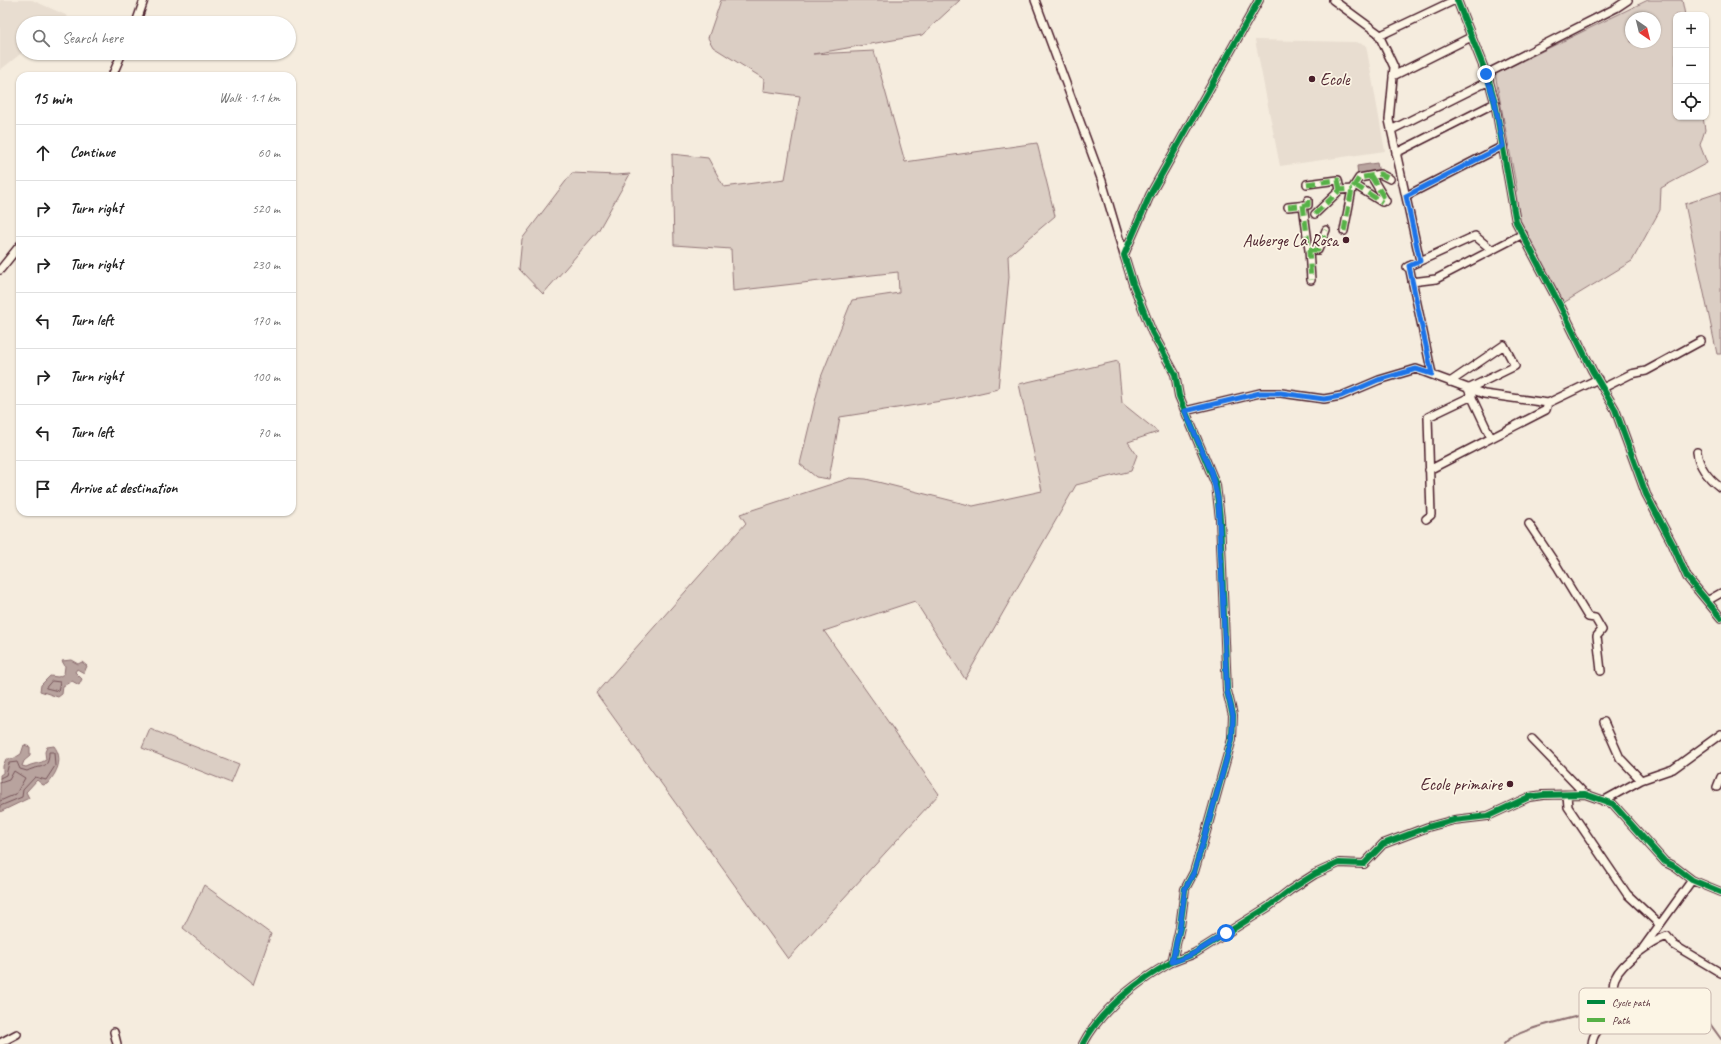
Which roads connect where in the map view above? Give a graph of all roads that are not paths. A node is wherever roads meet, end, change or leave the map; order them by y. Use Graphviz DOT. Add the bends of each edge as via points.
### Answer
graph roads {
  1 [pos="144,0"];
  2 [pos="1035,0"];
  3 [pos="1259,0"];
  4 [pos="1334,0"];
  5 [pos="1456,0"];
  6 [pos="1628,0"];
  7 [pos="138,16"];
  8 [pos="1379,36"];
  9 [pos="1471,37"];
  10 [pos="119,60"];
  11 [pos="114,72"];
  12 [pos="1486,74"];
  13 [pos="1393,76"];
  14 [pos="1489,81"];
  15 [pos="1495,103"];
  16 [pos="1391,130"];
  17 [pos="1503,146"];
  18 [pos="1396,153"];
  19 [pos="1371,176"];
  20 [pos="1390,179"];
  21 [pos="1307,184"];
  22 [pos="1353,187"];
  23 [pos="1340,190"];
  24 [pos="1406,196"];
  25 [pos="1291,208"];
  26 [pos="1315,214"];
  27 [pos="1326,230"];
  28 [pos="1344,231"];
  29 [pos="1523,234"];
  30 [pos="16,250"];
  31 [pos="1309,250"];
  32 [pos="1492,250"];
  33 [pos="1124,255"];
  34 [pos="1420,261"];
  35 [pos="0,270"];
  36 [pos="1311,280"];
  37 [pos="1412,282"];
  38 [pos="1701,341"];
  39 [pos="1432,374"];
  40 [pos="1598,379"];
  41 [pos="1450,382"];
  42 [pos="1603,388"];
  43 [pos="1468,389"];
  44 [pos="1472,396"];
  45 [pos="1548,403"];
  46 [pos="1185,411"];
  47 [pos="1491,438"];
  48 [pos="1697,452"];
  49 [pos="1429,470"];
  50 [pos="1721,488"];
  51 [pos="1426,519"];
  52 [pos="1529,524"];
  53 [pos="1721,593"];
  54 [pos="1707,601"];
  55 [pos="1721,618"];
  56 [pos="1601,671"];
  57 [pos="1604,722"];
  58 [pos="1721,734"];
  59 [pos="1532,739"];
  60 [pos="1721,777"];
  61 [pos="1641,780"];
  62 [pos="1717,787"];
  63 [pos="1585,794"];
  64 [pos="1567,795"];
  65 [pos="1603,800"];
  66 [pos="1692,880"];
  67 [pos="1721,892"];
  68 [pos="1659,924"];
  69 [pos="1641,951"];
  70 [pos="1172,962"];
  71 [pos="1721,973"];
  72 [pos="1614,988"];
  73 [pos="114,1032"];
  74 [pos="17,1034"];
  75 [pos="1595,1034"];
  76 [pos="0,1043"];
  77 [pos="117,1044"];
  78 [pos="1083,1044"];
  79 [pos="1592,1044"];
  1 -- 7 [label="street"];
  2 -- 33 [label="street" via="1102,181"];
  3 -- 33 [label="street" via="1150,195"];
  4 -- 8 [label="street"];
  5 -- 8 [label="street"];
  5 -- 9 [label="street"];
  6 -- 12 [label="street"];
  8 -- 13 [label="street" via="1394,68"];
  9 -- 12 [label="street"];
  9 -- 13 [label="street"];
  10 -- 11 [label="street"];
  12 -- 14 [label="street"];
  13 -- 16 [label="street" via="1389,120"];
  14 -- 15 [label="street"];
  14 -- 16 [label="street"];
  15 -- 17 [label="street"];
  15 -- 18 [label="street"];
  16 -- 18 [label="street"];
  17 -- 24 [label="street"];
  17 -- 29 [label="street" via="1516,222"];
  18 -- 24 [label="street"];
  19 -- 20 [label="street" via="1380,174"];
  19 -- 22 [label="street" via="1359,178"];
  19 -- 22 [label="street" via="1385,198"];
  21 -- 23 [label="street" via="1338,180"];
  22 -- 23 [label="street"];
  22 -- 28 [label="street"];
  23 -- 26 [label="street"];
  24 -- 34 [label="street"];
  25 -- 31 [label="street" via="1305,203"];
  27 -- 31 [label="street" via="1318,250"];
  29 -- 32 [label="street"];
  29 -- 40 [label="street"];
  30 -- 35 [label="street"];
  31 -- 36 [label="street"];
  32 -- 34 [label="street" via="1476,236"];
  32 -- 37 [label="street" via="1436,279"];
  33 -- 46 [label="street" via="1152,332 1175,374 1177,391"];
  34 -- 37 [label="street" via="1408,267"];
  37 -- 39 [label="street"];
  38 -- 42 [label="street" via="1646,371 1631,374"];
  39 -- 41 [label="street"];
  39 -- 46 [label="street" via="1416,369 1378,380 1341,396 1324,399 1260,393"];
  40 -- 42 [label="street"];
  40 -- 45 [label="street"];
  41 -- 43 [label="street"];
  41 -- 43 [label="street" via="1504,345 1516,366"];
  42 -- 54 [label="street" via="1615,409 1646,494 1673,545 1686,577"];
  43 -- 44 [label="street"];
  43 -- 45 [label="street" via="1484,394"];
  44 -- 47 [label="street"];
  44 -- 49 [label="street" via="1428,417"];
  45 -- 47 [label="street" via="1546,410"];
  46 -- 70 [label="street" via="1211,471 1218,499 1227,691 1234,723 1232,739 1206,832 1194,872 1185,889"];
  47 -- 49 [label="street"];
  48 -- 50 [label="street" via="1708,478"];
  49 -- 51 [label="street" via="1432,515"];
  52 -- 56 [label="street" via="1588,617 1595,618 1602,630 1597,636"];
  53 -- 54 [label="street"];
  54 -- 55 [label="street"];
  57 -- 61 [label="street" via="1620,758"];
  58 -- 61 [label="street" via="1673,768"];
  59 -- 63 [label="street"];
  60 -- 62 [label="street"];
  61 -- 65 [label="street"];
  63 -- 64 [label="street"];
  63 -- 65 [label="street"];
  64 -- 68 [label="street" via="1568,807 1627,894"];
  64 -- 70 [label="street" via="1529,798 1488,816 1442,823 1383,844 1364,864 1339,863 1315,874 1195,953"];
  65 -- 66 [label="street" via="1613,804 1666,862"];
  66 -- 67 [label="street"];
  66 -- 68 [label="street"];
  68 -- 69 [label="street"];
  69 -- 71 [label="street" via="1656,940 1667,936 1674,945"];
  69 -- 72 [label="street" via="1622,968 1614,979"];
  70 -- 78 [label="street" via="1130,988 1092,1027"];
  73 -- 77 [label="street"];
  74 -- 76 [label="street"];
  75 -- 79 [label="street"];
}
